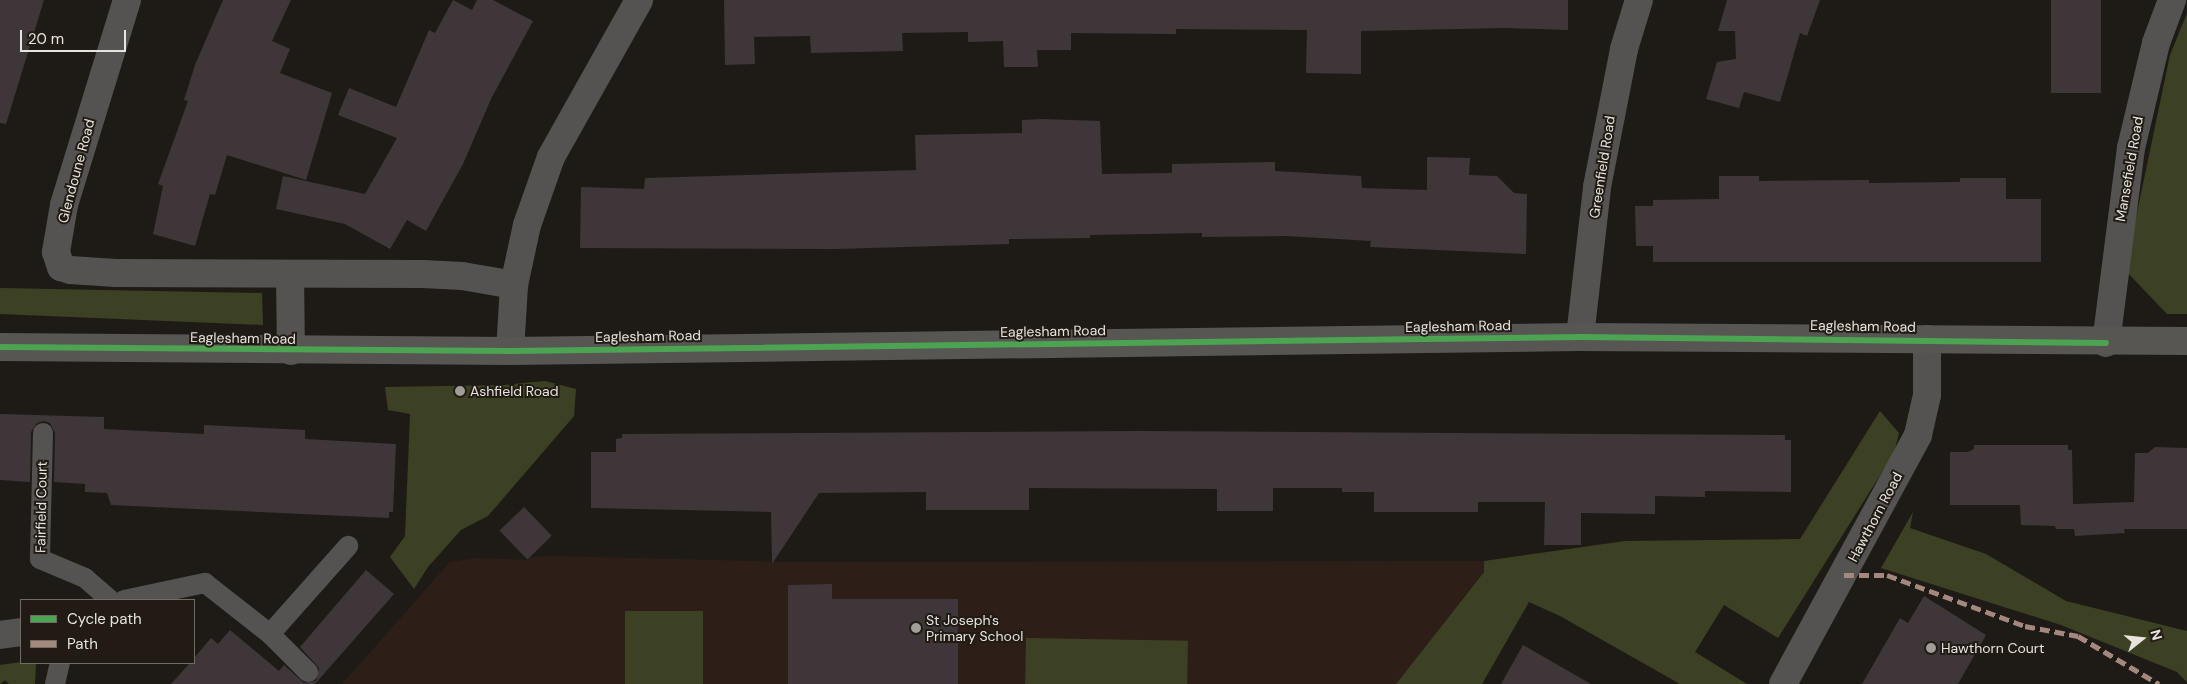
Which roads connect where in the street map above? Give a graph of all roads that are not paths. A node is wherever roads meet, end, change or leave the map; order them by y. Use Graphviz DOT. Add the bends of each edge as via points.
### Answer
graph roads {
  1 [pos="127,0"];
  2 [pos="639,0"];
  3 [pos="1639,0"];
  4 [pos="2172,0"];
  5 [pos="290,274"];
  6 [pos="514,285"];
  7 [pos="1580,337"];
  8 [pos="1927,339"];
  9 [pos="2187,341"];
  10 [pos="2106,343"];
  11 [pos="0,347"];
  12 [pos="291,351"];
  13 [pos="510,351"];
  14 [pos="43,433"];
  15 [pos="348,546"];
  16 [pos="109,599"];
  17 [pos="129,599"];
  18 [pos="20,632"];
  19 [pos="270,634"];
  20 [pos="0,636"];
  21 [pos="60,664"];
  22 [pos="308,672"];
  23 [pos="55,684"];
  24 [pos="1783,684"];
  1 -- 5 [label="street, Glendoune Road" via="64,205 56,252 60,266 70,270 116,274"];
  2 -- 6 [label="street" via="551,157 528,225"];
  3 -- 7 [label="street, Greenfield Road" via="1624,49 1598,178"];
  4 -- 10 [label="street, Mansefield Road" via="2156,43 2131,148"];
  5 -- 6 [label="street, Glendoune Road" via="443,275"];
  5 -- 12 [label="street"];
  6 -- 13 [label="street"];
  7 -- 8 [label="main road, Eaglesham Road"];
  7 -- 13 [label="main road, Eaglesham Road"];
  8 -- 10 [label="main road, Eaglesham Road"];
  8 -- 24 [label="street, Hawthorn Road" via="1926,395 1918,435"];
  9 -- 10 [label="main road, Eaglesham Road"];
  11 -- 12 [label="main road, Eaglesham Road"];
  12 -- 13 [label="main road, Eaglesham Road"];
  14 -- 16 [label="lane, Fairfield Court" via="40,560 85,578"];
  15 -- 19 [label="lane"];
  17 -- 19 [label="lane" via="205,583"];
  18 -- 20 [label="street"];
  19 -- 22 [label="lane"];
  21 -- 23 [label="lane"];
}
